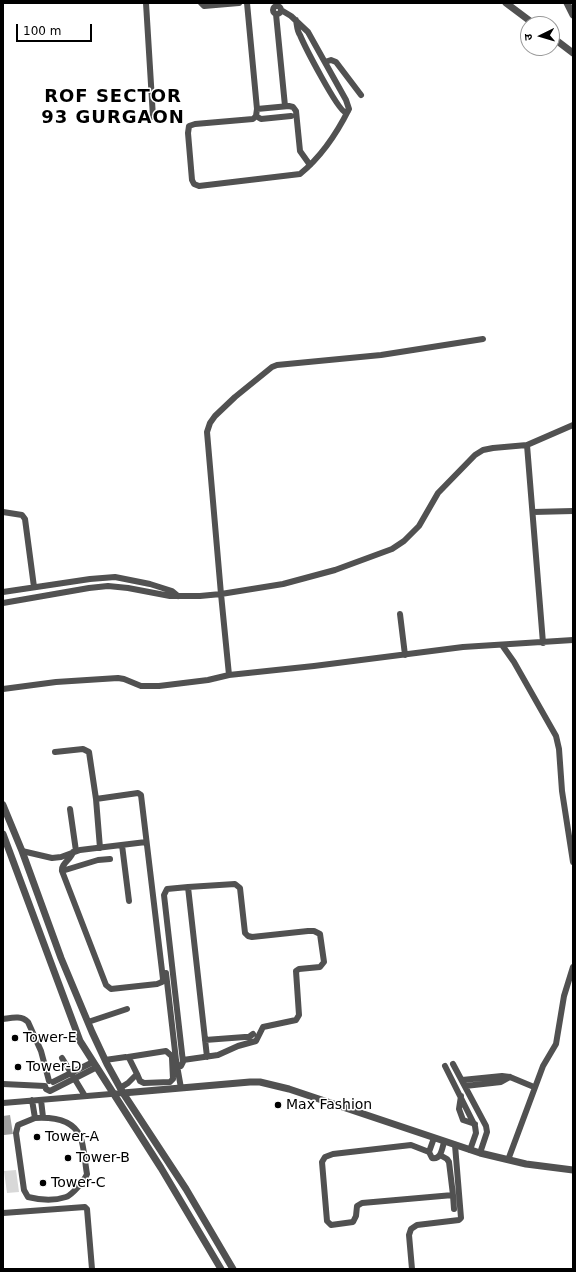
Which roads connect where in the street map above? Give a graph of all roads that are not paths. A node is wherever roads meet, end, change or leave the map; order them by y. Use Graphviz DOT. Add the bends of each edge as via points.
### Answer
graph roads {
  1 [pos="146,3"];
  2 [pos="201,3"];
  3 [pos="228,3"];
  4 [pos="239,3"];
  5 [pos="247,3"];
  6 [pos="506,3"];
  7 [pos="567,3"];
  8 [pos="276,8"];
  9 [pos="573,15"];
  10 [pos="523,16"];
  11 [pos="296,20"];
  12 [pos="560,43"];
  13 [pos="316,46"];
  14 [pos="307,50"];
  15 [pos="573,53"];
  16 [pos="325,62"];
  17 [pos="344,95"];
  18 [pos="360,95"];
  19 [pos="335,100"];
  20 [pos="285,106"];
  21 [pos="257,109"];
  22 [pos="348,112"];
  23 [pos="256,116"];
  24 [pos="291,116"];
  25 [pos="153,117"];
  26 [pos="310,166"];
  27 [pos="483,339"];
  28 [pos="573,425"];
  29 [pos="527,445"];
  30 [pos="573,511"];
  31 [pos="3,512"];
  32 [pos="533,512"];
  33 [pos="34,587"];
  34 [pos="3,592"];
  35 [pos="221,594"];
  36 [pos="178,596"];
  37 [pos="3,603"];
  38 [pos="400,614"];
  39 [pos="573,640"];
  40 [pos="543,642"];
  41 [pos="502,645"];
  42 [pos="405,655"];
  43 [pos="229,675"];
  44 [pos="3,689"];
  45 [pos="55,752"];
  46 [pos="96,799"];
  47 [pos="3,805"];
  48 [pos="70,809"];
  49 [pos="3,834"];
  50 [pos="146,842"];
  51 [pos="122,845"];
  52 [pos="100,848"];
  53 [pos="22,851"];
  54 [pos="75,852"];
  55 [pos="110,859"];
  56 [pos="573,862"];
  57 [pos="62,871"];
  58 [pos="188,887"];
  59 [pos="129,901"];
  60 [pos="573,967"];
  61 [pos="165,969"];
  62 [pos="127,1009"];
  63 [pos="3,1019"];
  64 [pos="88,1022"];
  65 [pos="252,1034"];
  66 [pos="205,1040"];
  67 [pos="128,1057"];
  68 [pos="207,1057"];
  69 [pos="62,1058"];
  70 [pos="174,1058"];
  71 [pos="105,1060"];
  72 [pos="183,1060"];
  73 [pos="95,1064"];
  74 [pos="453,1064"];
  75 [pos="445,1066"];
  76 [pos="177,1067"];
  77 [pos="136,1074"];
  78 [pos="73,1076"];
  79 [pos="3,1084"];
  80 [pos="48,1085"];
  81 [pos="465,1086"];
  82 [pos="534,1087"];
  83 [pos="181,1088"];
  84 [pos="122,1091"];
  85 [pos="113,1094"];
  86 [pos="85,1096"];
  87 [pos="460,1096"];
  88 [pos="37,1100"];
  89 [pos="3,1103"];
  90 [pos="43,1117"];
  91 [pos="35,1118"];
  92 [pos="476,1127"];
  93 [pos="486,1130"];
  94 [pos="434,1138"];
  95 [pos="444,1142"];
  96 [pos="455,1145"];
  97 [pos="470,1150"];
  98 [pos="429,1152"];
  99 [pos="480,1153"];
  100 [pos="440,1156"];
  101 [pos="508,1160"];
  102 [pos="573,1170"];
  103 [pos="453,1195"];
  104 [pos="454,1209"];
  105 [pos="3,1213"];
  106 [pos="92,1269"];
  107 [pos="221,1269"];
  108 [pos="233,1269"];
  109 [pos="412,1269"];
  1 -- 25 [label="street"];
  2 -- 3 [label="street" via="204,6"];
  3 -- 4 [label="street"];
  5 -- 21 [label="street"];
  6 -- 10 [label="street"];
  7 -- 9 [label="street"];
  8 -- 11 [label="street"];
  8 -- 20 [label="street"];
  11 -- 13 [label="street" via="308,32"];
  11 -- 14 [label="street"];
  12 -- 15 [label="street"];
  13 -- 14 [label="street"];
  13 -- 16 [label="street"];
  14 -- 19 [label="street"];
  16 -- 17 [label="street"];
  16 -- 18 [label="street" via="336,62"];
  17 -- 19 [label="street"];
  17 -- 22 [label="street" via="349,106"];
  19 -- 22 [label="street" via="342,111"];
  20 -- 21 [label="street"];
  20 -- 26 [label="street" via="293,107 296,111 300,150"];
  21 -- 23 [label="street"];
  22 -- 26 [label="street" via="338,130"];
  23 -- 24 [label="street" via="261,119"];
  23 -- 26 [label="street" via="190,126 188,133 194,184 199,186 300,174"];
  27 -- 35 [label="street" via="381,354 277,365 215,416 207,432"];
  28 -- 29 [label="street"];
  29 -- 32 [label="street"];
  29 -- 35 [label="street" via="493,448 475,455 438,493 419,526 404,541 392,548 335,570 282,584"];
  30 -- 32 [label="street"];
  31 -- 33 [label="street" via="24,517"];
  32 -- 40 [label="street"];
  33 -- 34 [label="street"];
  33 -- 36 [label="street" via="115,577 150,584 172,591"];
  35 -- 36 [label="street"];
  35 -- 43 [label="street"];
  36 -- 37 [label="street" via="108,586"];
  38 -- 42 [label="street"];
  39 -- 40 [label="street"];
  40 -- 41 [label="street"];
  41 -- 42 [label="street"];
  41 -- 56 [label="street" via="556,736"];
  42 -- 43 [label="street"];
  43 -- 44 [label="street" via="150,687 118,678 63,681"];
  45 -- 46 [label="street" via="83,749 89,752"];
  46 -- 50 [label="street" via="140,794"];
  46 -- 52 [label="street"];
  47 -- 53 [label="street"];
  48 -- 54 [label="street"];
  49 -- 73 [label="street" via="80,1041"];
  50 -- 51 [label="street"];
  50 -- 57 [label="street" via="163,979 160,983 111,989 108,987"];
  51 -- 52 [label="street"];
  51 -- 59 [label="street"];
  52 -- 54 [label="street"];
  53 -- 54 [label="street" via="52,858"];
  53 -- 64 [label="street" via="61,958"];
  54 -- 57 [label="street"];
  55 -- 57 [label="street"];
  58 -- 66 [label="street"];
  58 -- 68 [label="street" via="237,884 245,933 248,936 314,931 320,933 324,960 320,967 296,971 299,1015 296,1020 263,1027 256,1041"];
  58 -- 72 [label="street" via="167,889 164,895"];
  60 -- 82 [label="street" via="564,996 556,1044"];
  61 -- 70 [label="street"];
  62 -- 64 [label="street"];
  63 -- 80 [label="street" via="24,1018 28,1022 41,1051"];
  64 -- 71 [label="street"];
  65 -- 66 [label="street" via="249,1037"];
  66 -- 68 [label="street"];
  67 -- 70 [label="street" via="166,1051"];
  67 -- 71 [label="street"];
  67 -- 77 [label="street"];
  68 -- 72 [label="street"];
  69 -- 78 [label="street"];
  70 -- 72 [label="street" via="180,1056"];
  70 -- 76 [label="street"];
  70 -- 77 [label="street" via="170,1082 142,1083"];
  71 -- 84 [label="street"];
  72 -- 76 [label="street" via="183,1064"];
  73 -- 78 [label="street"];
  73 -- 85 [label="street"];
  74 -- 81 [label="street"];
  75 -- 87 [label="street"];
  76 -- 83 [label="street"];
  77 -- 84 [label="street"];
  78 -- 80 [label="street"];
  78 -- 86 [label="street"];
  79 -- 80 [label="street"];
  80 -- 88 [label="street"];
  81 -- 82 [label="street" via="502,1076"];
  81 -- 87 [label="street"];
  81 -- 93 [label="street"];
  82 -- 101 [label="street"];
  83 -- 84 [label="street"];
  83 -- 94 [label="street" via="250,1082 272,1084"];
  84 -- 85 [label="street"];
  84 -- 108 [label="street"];
  85 -- 86 [label="street"];
  85 -- 107 [label="street"];
  86 -- 88 [label="street"];
  87 -- 92 [label="street"];
  87 -- 92 [label="street" via="459,1109 462,1120"];
  88 -- 89 [label="street"];
  88 -- 90 [label="street"];
  88 -- 91 [label="street"];
  90 -- 91 [label="street"];
  90 -- 91 [label="street" via="59,1119 76,1130 80,1137 87,1174 68,1197 41,1200 28,1197 24,1190 16,1133 18,1124"];
  92 -- 93 [label="street"];
  92 -- 97 [label="street"];
  93 -- 99 [label="street"];
  94 -- 95 [label="street"];
  94 -- 98 [label="street"];
  95 -- 96 [label="street"];
  95 -- 100 [label="street"];
  96 -- 97 [label="street"];
  96 -- 109 [label="street" via="461,1218 417,1225 411,1229 409,1235"];
  97 -- 99 [label="street"];
  98 -- 100 [label="street" via="432,1158"];
  98 -- 103 [label="street" via="411,1145 325,1157 322,1162 327,1222 331,1225 353,1222 357,1206 362,1203"];
  99 -- 101 [label="street"];
  100 -- 103 [label="street" via="448,1162"];
  101 -- 102 [label="street"];
  103 -- 104 [label="street"];
  105 -- 106 [label="street" via="85,1207"];
}
